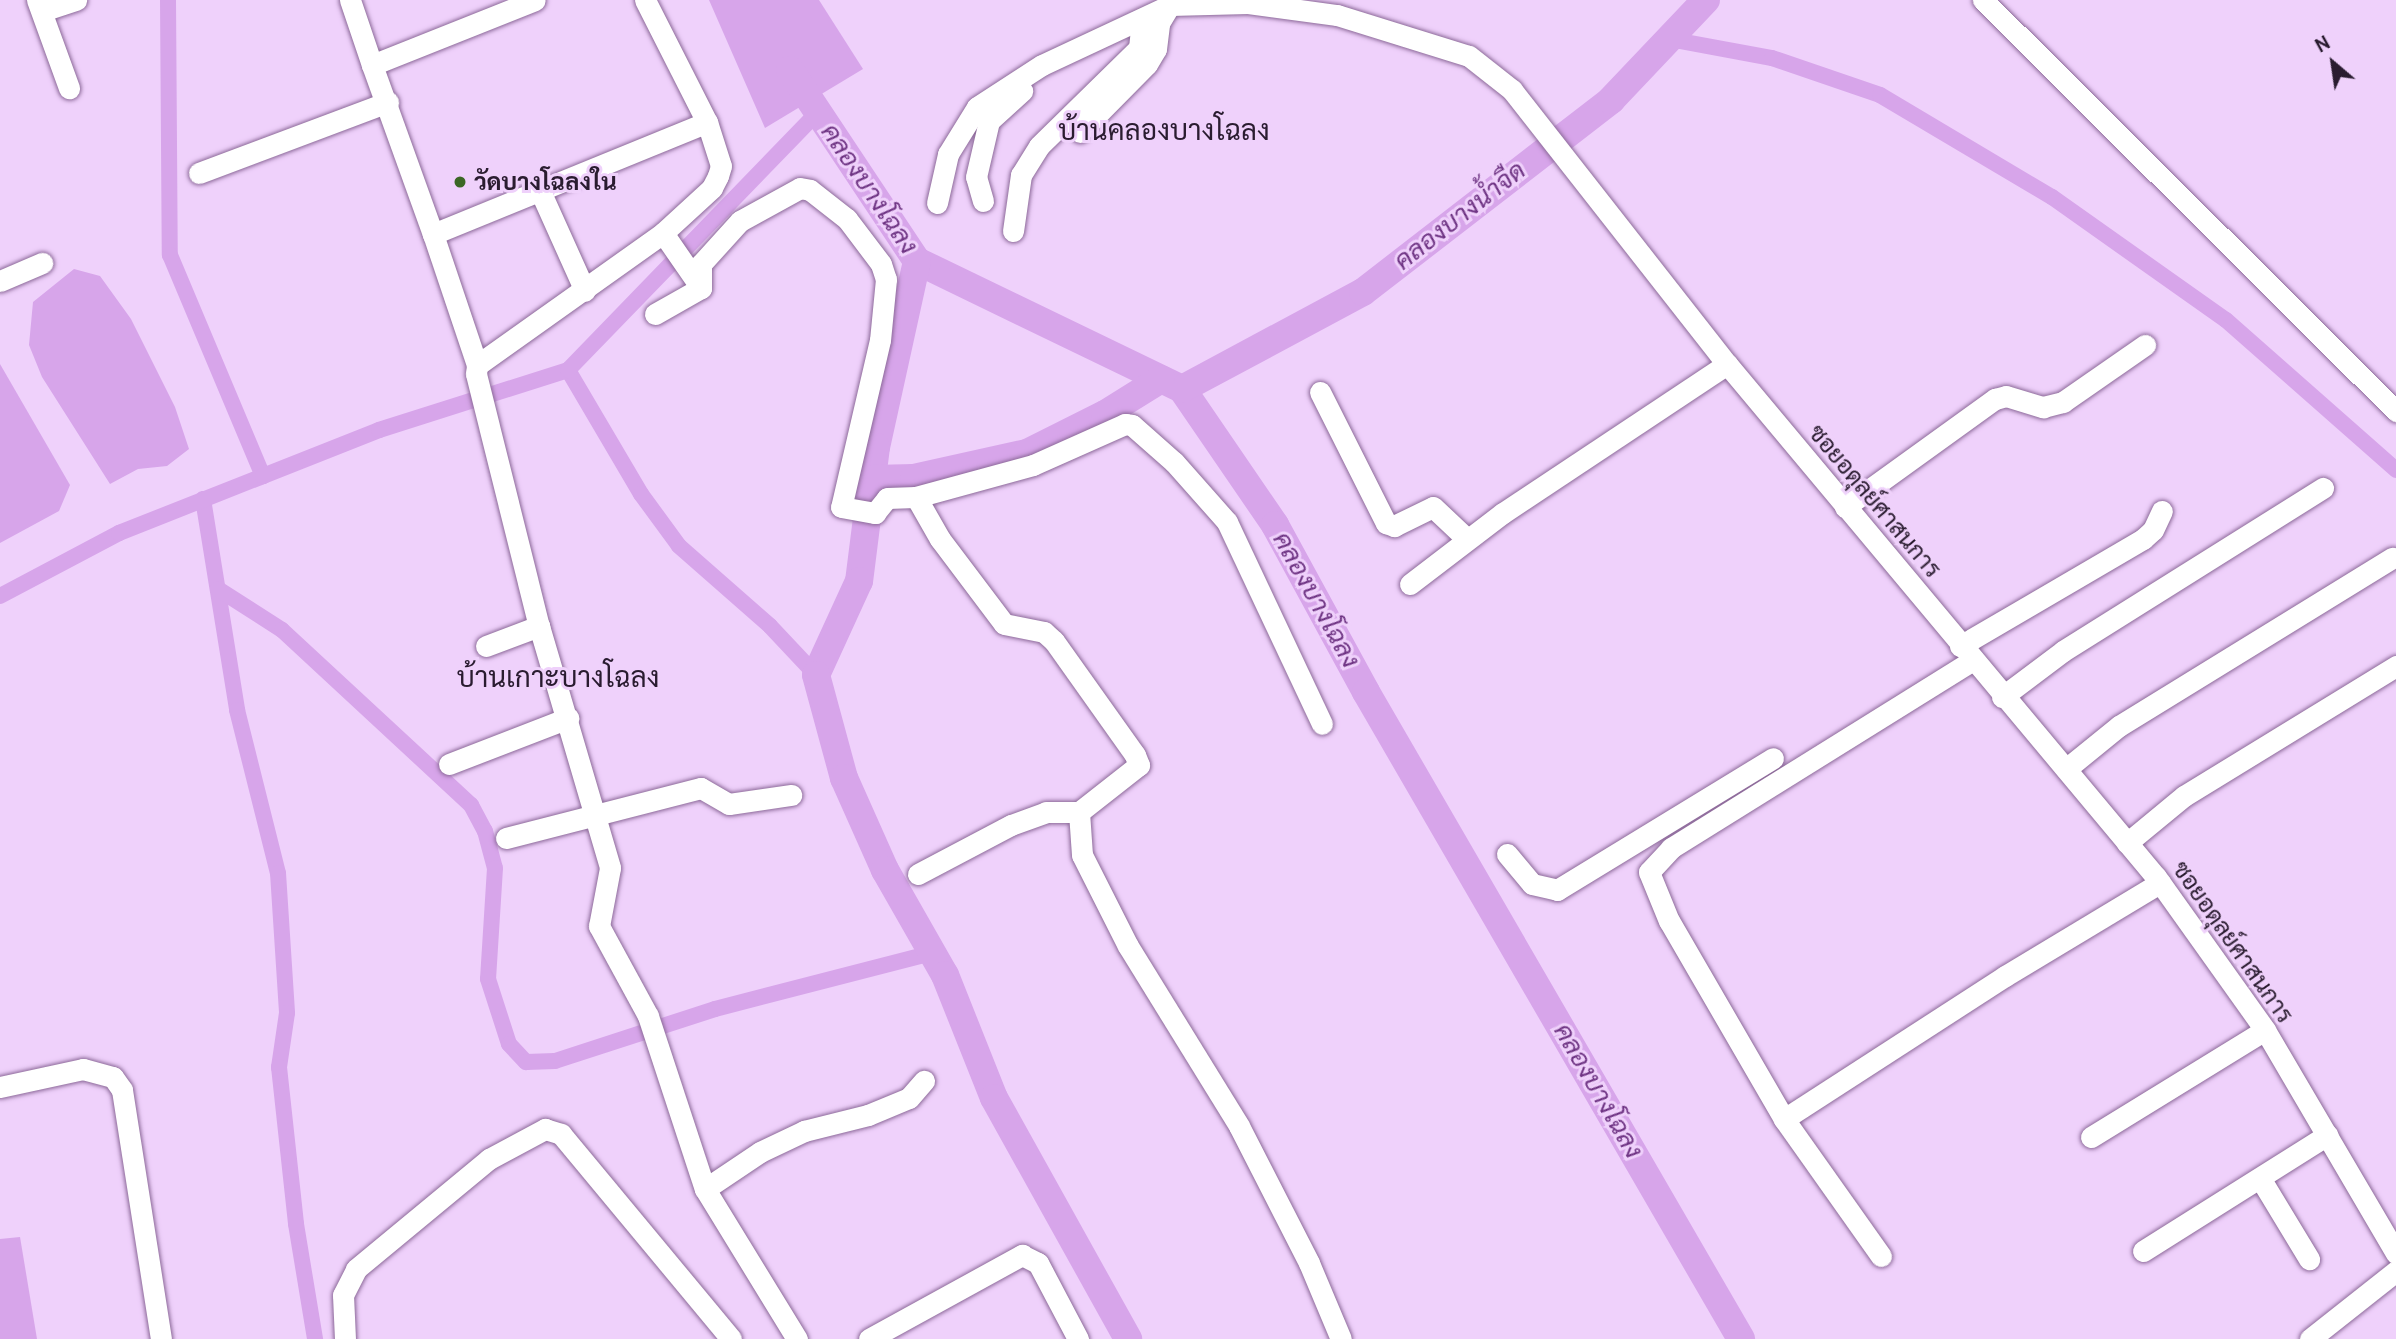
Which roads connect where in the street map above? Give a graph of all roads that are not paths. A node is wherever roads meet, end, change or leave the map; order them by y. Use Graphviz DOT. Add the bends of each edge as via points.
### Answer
graph roads {
  1 [pos="76,0"];
  2 [pos="350,0"];
  3 [pos="536,0"];
  4 [pos="645,0"];
  5 [pos="1983,0"];
  6 [pos="40,6"];
  7 [pos="1159,15"];
  8 [pos="372,65"];
  9 [pos="69,88"];
  10 [pos="387,102"];
  11 [pos="707,122"];
  12 [pos="1080,132"];
  13 [pos="199,173"];
  14 [pos="541,193"];
  15 [pos="983,201"];
  16 [pos="937,203"];
  17 [pos="1013,231"];
  18 [pos="663,233"];
  19 [pos="433,234"];
  20 [pos="42,263"];
  21 [pos="0,281"];
  22 [pos="700,286"];
  23 [pos="585,291"];
  24 [pos="655,314"];
  25 [pos="2145,345"];
  26 [pos="1727,364"];
  27 [pos="476,369"];
  28 [pos="1320,391"];
  29 [pos="2396,411"];
  30 [pos="2323,488"];
  31 [pos="916,497"];
  32 [pos="1845,507"];
  33 [pos="2162,511"];
  34 [pos="1467,539"];
  35 [pos="2392,558"];
  36 [pos="1410,584"];
  37 [pos="539,626"];
  38 [pos="486,646"];
  39 [pos="1966,654"];
  40 [pos="2396,666"];
  41 [pos="2002,697"];
  42 [pos="568,718"];
  43 [pos="1322,723"];
  44 [pos="1773,758"];
  45 [pos="449,764"];
  46 [pos="2066,769"];
  47 [pos="791,795"];
  48 [pos="1079,812"];
  49 [pos="596,817"];
  50 [pos="506,838"];
  51 [pos="2127,843"];
  52 [pos="1507,854"];
  53 [pos="918,874"];
  54 [pos="2160,883"];
  55 [pos="2265,1030"];
  56 [pos="924,1081"];
  57 [pos="0,1087"];
  58 [pos="1784,1119"];
  59 [pos="2327,1135"];
  60 [pos="2091,1137"];
  61 [pos="2260,1178"];
  62 [pos="705,1189"];
  63 [pos="2143,1251"];
  64 [pos="2396,1253"];
  65 [pos="1881,1256"];
  66 [pos="2309,1259"];
  67 [pos="2396,1271"];
  68 [pos="161,1339"];
  69 [pos="345,1339"];
  70 [pos="732,1339"];
  71 [pos="797,1339"];
  72 [pos="869,1339"];
  73 [pos="1079,1339"];
  74 [pos="1341,1339"];
  75 [pos="2310,1339"];
  1 -- 6 [label="street"];
  2 -- 8 [label="street"];
  3 -- 8 [label="street"];
  4 -- 11 [label="street"];
  5 -- 29 [label="street"];
  6 -- 9 [label="street"];
  7 -- 12 [label="street" via="1156,49 1147,64"];
  7 -- 15 [label="street" via="1019,93 1000,109 989,121 978,163"];
  7 -- 16 [label="street" via="1042,65 977,107 948,154"];
  7 -- 17 [label="street" via="1139,48 1039,146 1021,175"];
  7 -- 26 [label="street, ซอยอดุลย์ศาสนการ" via="1248,3 1337,15 1469,56 1512,90"];
  8 -- 10 [label="street"];
  10 -- 13 [label="street"];
  10 -- 19 [label="street"];
  11 -- 14 [label="street"];
  11 -- 18 [label="street" via="721,166 718,176 712,188"];
  14 -- 19 [label="street"];
  14 -- 23 [label="street"];
  18 -- 22 [label="street"];
  18 -- 23 [label="street"];
  19 -- 27 [label="street"];
  20 -- 21 [label="street"];
  22 -- 24 [label="street"];
  22 -- 31 [label="street" via="703,260 740,221 800,188 810,190 847,219 874,253 886,279 880,340 841,507 875,513 887,498"];
  23 -- 27 [label="street"];
  25 -- 32 [label="street" via="2063,402 2043,407 2006,396 1995,399"];
  26 -- 32 [label="street, ซอยอดุลย์ศาสนการ"];
  26 -- 34 [label="street"];
  27 -- 37 [label="street"];
  28 -- 34 [label="street" via="1386,523 1394,526 1433,507"];
  30 -- 41 [label="street" via="2063,651"];
  31 -- 43 [label="street" via="1033,465 1125,424 1132,425 1174,462 1227,522"];
  31 -- 48 [label="street" via="940,538 1004,624 1044,632 1054,641 1135,755 1139,765"];
  32 -- 39 [label="street, ซอยอดุลย์ศาสนการ"];
  33 -- 39 [label="street" via="2153,530 2143,538"];
  34 -- 36 [label="street"];
  35 -- 46 [label="street" via="2119,726"];
  37 -- 38 [label="street"];
  37 -- 42 [label="street"];
  39 -- 41 [label="street, ซอยอดุลย์ศาสนการ"];
  39 -- 58 [label="street" via="1671,848 1649,872 1669,921"];
  40 -- 51 [label="street" via="2184,796"];
  41 -- 46 [label="street, ซอยอดุลย์ศาสนการ"];
  42 -- 45 [label="street"];
  42 -- 49 [label="street"];
  44 -- 52 [label="street" via="1557,890 1532,884"];
  46 -- 51 [label="street, ซอยอดุลย์ศาสนการ"];
  47 -- 49 [label="street" via="729,804 701,788"];
  48 -- 53 [label="street" via="1046,812 1011,825"];
  48 -- 74 [label="street" via="1082,855 1096,887 1239,1126 1309,1263"];
  49 -- 50 [label="street"];
  49 -- 62 [label="street" via="610,868 599,926 648,1016"];
  51 -- 54 [label="street, ซอยอดุลย์ศาสนการ"];
  54 -- 55 [label="street, ซอยอดุลย์ศาสนการ"];
  54 -- 58 [label="street" via="2005,975"];
  55 -- 59 [label="street, ซอยอดุลย์ศาสนการ"];
  55 -- 60 [label="street"];
  56 -- 62 [label="street" via="909,1098 868,1115 804,1131 760,1152"];
  57 -- 68 [label="street" via="83,1069 113,1077 122,1090"];
  58 -- 65 [label="street"];
  59 -- 61 [label="street"];
  59 -- 64 [label="street, ซอยอดุลย์ศาสนการ"];
  61 -- 63 [label="street"];
  61 -- 66 [label="street"];
  62 -- 71 [label="street"];
  67 -- 75 [label="street"];
  69 -- 70 [label="street" via="343,1295 356,1269 489,1159 545,1129 561,1134"];
  72 -- 73 [label="street" via="1022,1255 1038,1263"];
}
